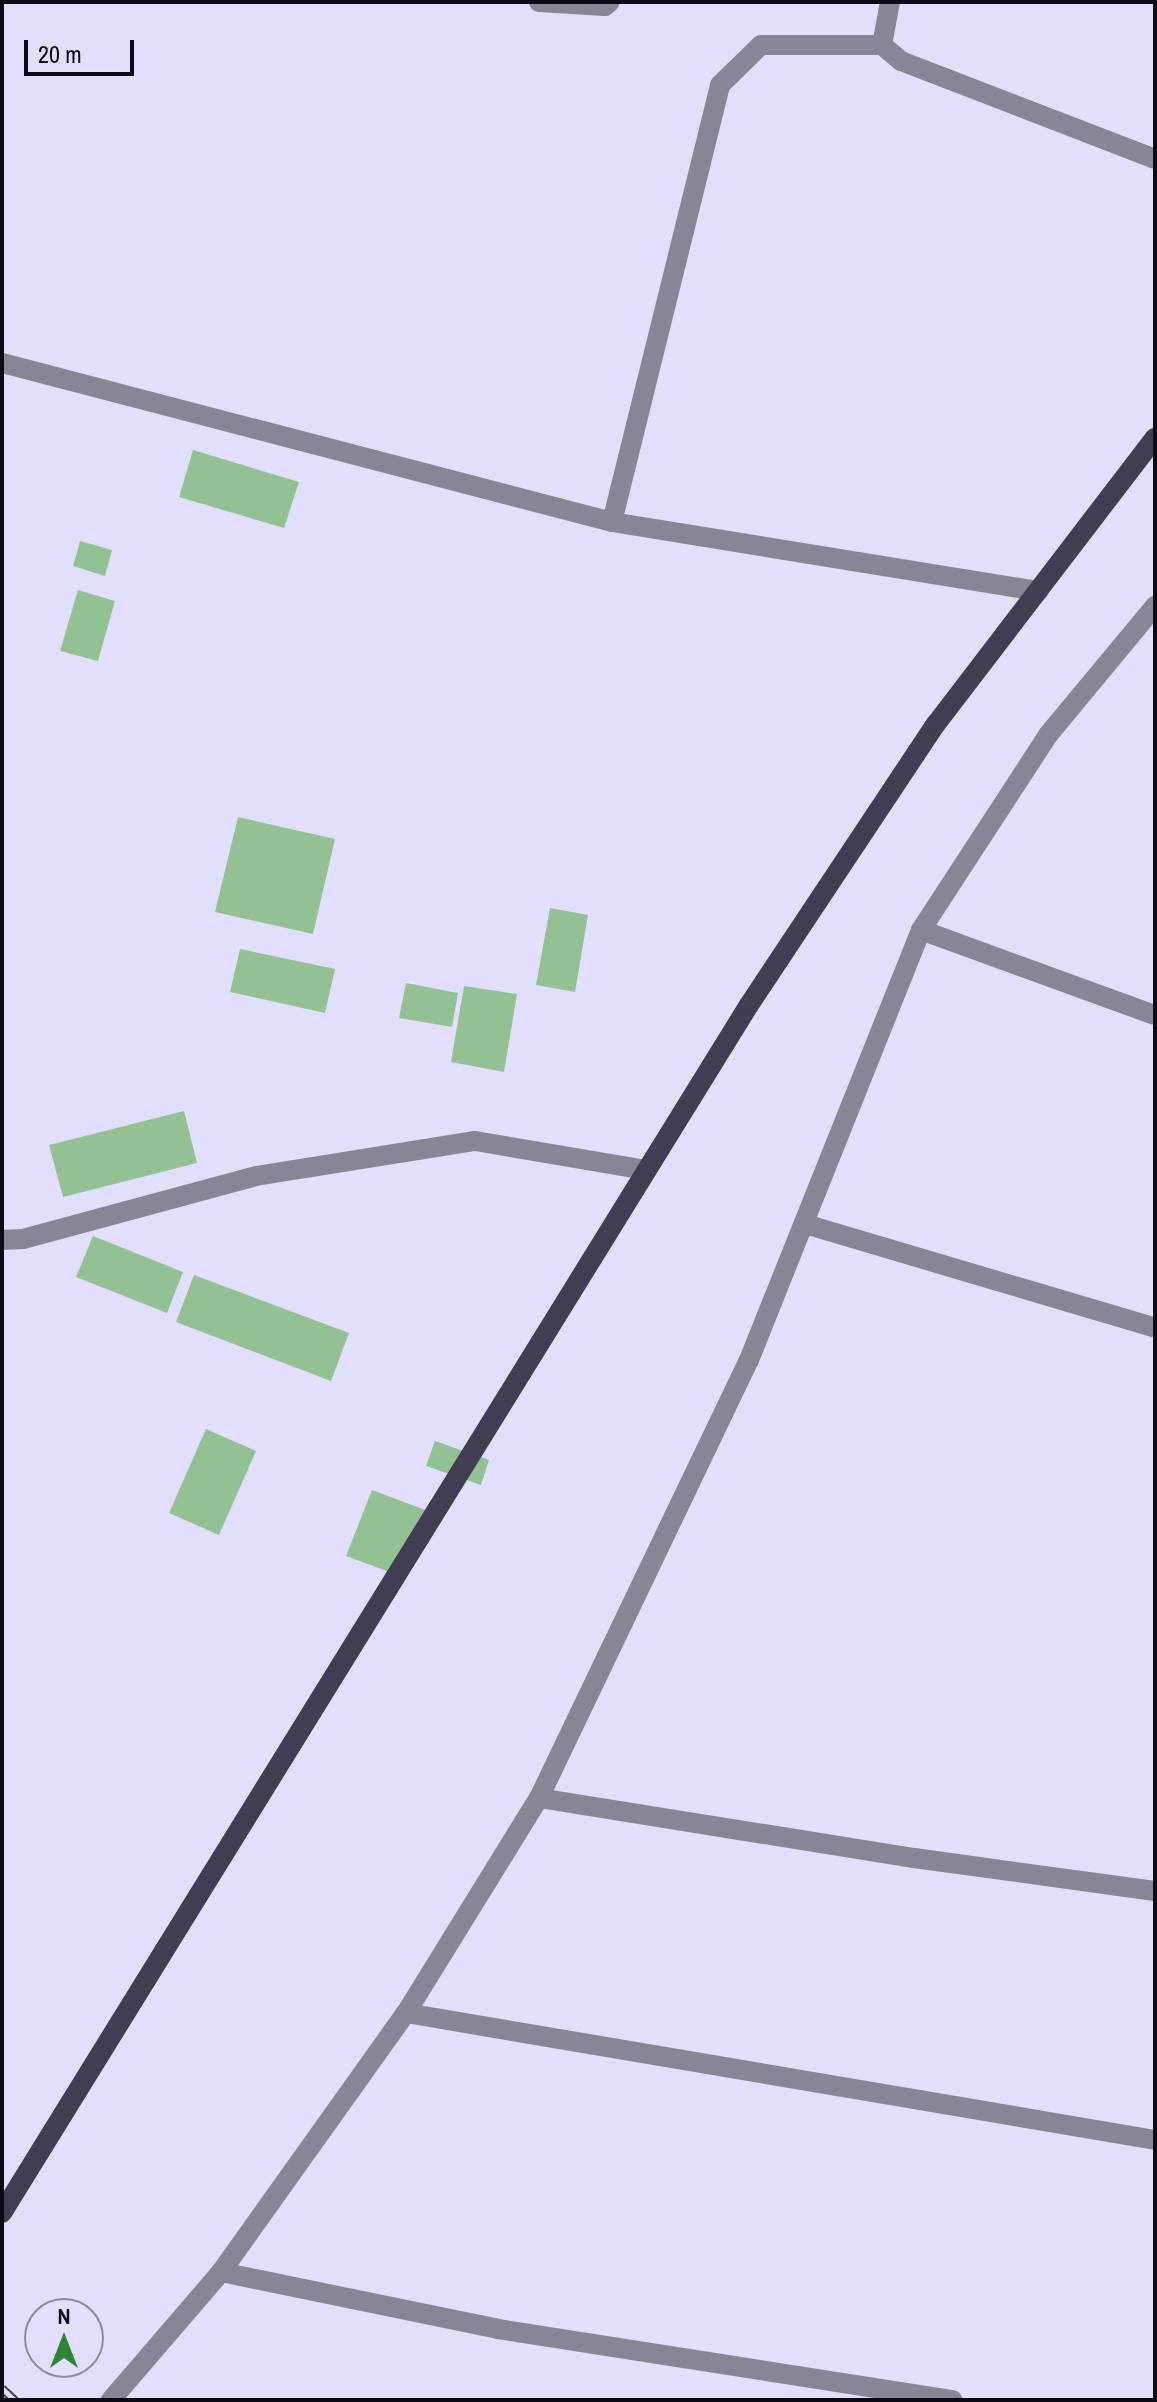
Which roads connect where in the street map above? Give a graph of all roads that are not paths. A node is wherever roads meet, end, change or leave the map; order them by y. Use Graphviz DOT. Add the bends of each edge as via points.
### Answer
graph roads {
  1 [pos="539,2"];
  2 [pos="610,2"];
  3 [pos="890,2"];
  4 [pos="882,45"];
  5 [pos="1155,159"];
  6 [pos="2,363"];
  7 [pos="1155,438"];
  8 [pos="612,522"];
  9 [pos="1038,591"];
  10 [pos="1155,606"];
  11 [pos="921,930"];
  12 [pos="1155,1015"];
  13 [pos="647,1170"];
  14 [pos="805,1224"];
  15 [pos="2,1240"];
  16 [pos="1155,1328"];
  17 [pos="539,1798"];
  18 [pos="1155,1891"];
  19 [pos="406,2013"];
  20 [pos="1155,2140"];
  21 [pos="2,2213"];
  22 [pos="221,2272"];
  23 [pos="111,2400"];
  24 [pos="952,2400"];
  1 -- 2 [label="street"];
  3 -- 4 [label="street"];
  4 -- 5 [label="street" via="901,61"];
  4 -- 8 [label="street" via="761,45 720,85"];
  6 -- 8 [label="street"];
  7 -- 9 [label="main road"];
  8 -- 9 [label="street"];
  9 -- 13 [label="main road" via="936,724 749,1005"];
  10 -- 11 [label="street" via="1048,735"];
  11 -- 12 [label="street"];
  11 -- 14 [label="street"];
  13 -- 15 [label="street" via="475,1141 256,1176 23,1239"];
  13 -- 21 [label="main road"];
  14 -- 16 [label="street"];
  14 -- 17 [label="street" via="736,1389"];
  17 -- 18 [label="street"];
  17 -- 19 [label="street"];
  19 -- 20 [label="street"];
  19 -- 22 [label="street"];
  22 -- 23 [label="street"];
  22 -- 24 [label="street" via="498,2329"];
}
